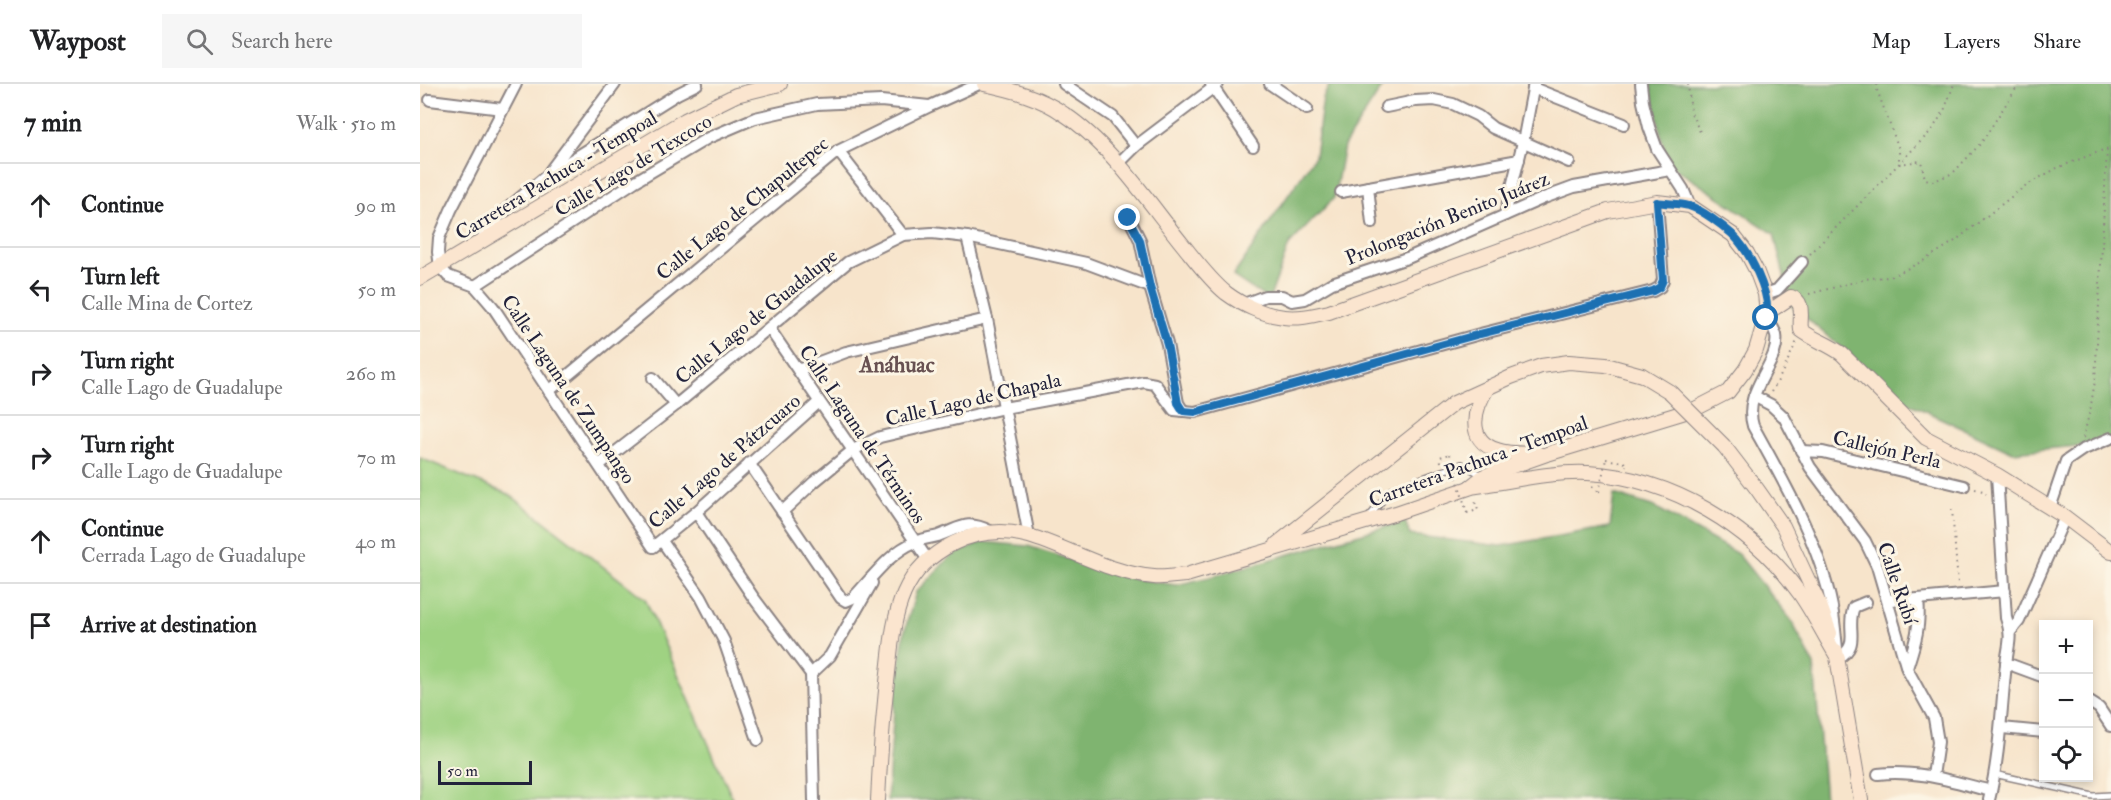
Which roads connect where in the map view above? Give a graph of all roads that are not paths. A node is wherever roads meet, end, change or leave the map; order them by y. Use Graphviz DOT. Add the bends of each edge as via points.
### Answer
graph roads {
  1 [pos="516,84"];
  2 [pos="615,84"];
  3 [pos="697,84"];
  4 [pos="780,84"];
  5 [pos="981,84"];
  6 [pos="1270,84"];
  7 [pos="1641,84"];
  8 [pos="1070,85"];
  9 [pos="1214,85"];
  10 [pos="1533,86"];
  11 [pos="430,100"];
  12 [pos="930,106"];
  13 [pos="1386,107"];
  14 [pos="502,109"];
  15 [pos="1307,109"];
  16 [pos="1624,124"];
  17 [pos="1523,142"];
  18 [pos="1136,146"];
  19 [pos="1253,146"];
  20 [pos="838,151"];
  21 [pos="1519,160"];
  22 [pos="1569,162"];
  23 [pos="1118,164"];
  24 [pos="1670,170"];
  25 [pos="546,176"];
  26 [pos="1368,187"];
  27 [pos="1341,192"];
  28 [pos="1657,202"];
  29 [pos="1690,206"];
  30 [pos="1505,215"];
  31 [pos="1128,218"];
  32 [pos="1372,223"];
  33 [pos="903,235"];
  34 [pos="967,237"];
  35 [pos="477,245"];
  36 [pos="1802,262"];
  37 [pos="440,267"];
  38 [pos="420,278"];
  39 [pos="475,286"];
  40 [pos="1150,287"];
  41 [pos="1765,294"];
  42 [pos="1244,304"];
  43 [pos="1767,316"];
  44 [pos="987,319"];
  45 [pos="769,328"];
  46 [pos="798,370"];
  47 [pos="653,378"];
  48 [pos="1489,385"];
  49 [pos="549,391"];
  50 [pos="1759,399"];
  51 [pos="819,402"];
  52 [pos="676,405"];
  53 [pos="1004,408"];
  54 [pos="1183,411"];
  55 [pos="2111,438"];
  56 [pos="852,450"];
  57 [pos="1801,451"];
  58 [pos="1547,454"];
  59 [pos="749,463"];
  60 [pos="599,465"];
  61 [pos="1997,475"];
  62 [pos="1484,476"];
  63 [pos="1964,486"];
  64 [pos="1469,488"];
  65 [pos="2050,508"];
  66 [pos="696,512"];
  67 [pos="782,512"];
  68 [pos="2065,517"];
  69 [pos="1365,523"];
  70 [pos="990,531"];
  71 [pos="1029,536"];
  72 [pos="915,542"];
  73 [pos="658,544"];
  74 [pos="1270,550"];
  75 [pos="2111,552"];
  76 [pos="928,560"];
  77 [pos="878,572"];
  78 [pos="2005,591"];
  79 [pos="1918,599"];
  80 [pos="1888,600"];
  81 [pos="1866,602"];
  82 [pos="2010,632"];
  83 [pos="1838,658"];
  84 [pos="2006,663"];
  85 [pos="1907,669"];
  86 [pos="811,674"];
  87 [pos="2039,675"];
  88 [pos="2093,705"];
  89 [pos="2111,726"];
  90 [pos="2002,728"];
  91 [pos="2039,732"];
  92 [pos="758,740"];
  93 [pos="1878,774"];
  94 [pos="1994,774"];
  95 [pos="1933,776"];
  96 [pos="2111,795"];
  97 [pos="1990,796"];
  98 [pos="814,800"];
  99 [pos="878,800"];
  100 [pos="1861,800"];
  1 -- 14 [label="street"];
  2 -- 25 [label="street"];
  3 -- 25 [label="street"];
  4 -- 35 [label="main road, Carretera Pachuca - Tempoal" via="736,95 685,120"];
  5 -- 12 [label="street, Calle Lago de Chapultepec"];
  5 -- 23 [label="main road, Carretera Pachuca - Tempoal" via="1030,96 1064,113"];
  6 -- 15 [label="street"];
  7 -- 24 [label="street" via="1648,127"];
  8 -- 18 [label="street" via="1113,117"];
  9 -- 18 [label="street"];
  9 -- 19 [label="street"];
  10 -- 16 [label="street"];
  10 -- 17 [label="street"];
  11 -- 14 [label="street"];
  12 -- 20 [label="street, Calle Lago de Chapultepec"];
  12 -- 39 [label="street, Calle Lago de Texcoco" via="881,101 817,104 755,118 708,138 634,182"];
  13 -- 17 [label="street" via="1434,100 1452,104"];
  14 -- 37 [label="street" via="439,238"];
  17 -- 21 [label="street"];
  17 -- 22 [label="street"];
  18 -- 23 [label="street"];
  20 -- 33 [label="street"];
  20 -- 49 [label="street, Calle Lago de Chapultepec"];
  21 -- 26 [label="street"];
  21 -- 30 [label="street"];
  23 -- 42 [label="main road, Carretera Pachuca - Tempoal" via="1202,268 1225,292"];
  24 -- 29 [label="street"];
  24 -- 30 [label="street, Prolongación Benito Juárez" via="1574,187"];
  25 -- 35 [label="street" via="502,213"];
  26 -- 27 [label="street"];
  26 -- 32 [label="street"];
  28 -- 29 [label="main road, Carretera Pachuca - Tempoal"];
  28 -- 42 [label="main road, Carretera Pachuca - Tempoal" via="1608,211 1329,312 1285,317"];
  28 -- 54 [label="street" via="1663,280 1660,287 1195,412"];
  29 -- 41 [label="main road, Carretera Pachuca - Tempoal" via="1733,235 1747,253"];
  30 -- 42 [label="street, Prolongación Benito Juárez" via="1410,256 1332,283 1305,299 1266,296"];
  31 -- 40 [label="street" via="1140,240"];
  33 -- 34 [label="street, Calle Lago de Guadalupe"];
  33 -- 45 [label="street, Calle Lago de Guadalupe" via="848,262"];
  34 -- 40 [label="street, Calle Lago de Guadalupe" via="1086,262"];
  34 -- 44 [label="street"];
  35 -- 37 [label="main road, Carretera Pachuca - Tempoal"];
  36 -- 41 [label="street" via="1777,290"];
  37 -- 38 [label="main road, Carretera Pachuca - Tempoal"];
  37 -- 39 [label="street, Calle Laguna de Zumpango" via="448,276"];
  39 -- 49 [label="street, Calle Laguna de Zumpango"];
  40 -- 54 [label="street"];
  41 -- 43 [label="main road, Carretera Pachuca - Tempoal"];
  43 -- 50 [label="street" via="1776,336"];
  43 -- 58 [label="main road, Carretera Pachuca - Tempoal" via="1756,350 1728,392 1687,412"];
  43 -- 61 [label="main road" via="1791,297 1796,298 1800,302 1802,330 1842,354 1926,438"];
  44 -- 46 [label="street" via="846,352"];
  44 -- 53 [label="street"];
  45 -- 46 [label="street, Calle Laguna de Términos"];
  45 -- 52 [label="street, Calle Lago de Guadalupe"];
  46 -- 51 [label="street, Calle Laguna de Términos"];
  47 -- 52 [label="street"];
  48 -- 58 [label="main road" via="1475,414 1479,436 1495,450 1506,453"];
  48 -- 74 [label="main road" via="1454,403"];
  48 -- 83 [label="main road, bridge" via="1541,366 1569,362 1606,365 1642,375 1670,392 1724,446 1783,526 1821,609"];
  49 -- 60 [label="street, Calle Laguna de Zumpango"];
  50 -- 57 [label="street, Calle Rubí" via="1784,417"];
  50 -- 83 [label="street" via="1750,404 1750,417 1790,492 1818,559 1832,608"];
  51 -- 56 [label="street, Calle Laguna de Términos"];
  51 -- 59 [label="street, Calle Lago de Pátzcuaro"];
  52 -- 60 [label="street, Calle Lago de Guadalupe"];
  53 -- 54 [label="street, Calle Lago de Chapala" via="1144,382 1155,384 1174,410"];
  53 -- 56 [label="street, Calle Lago de Chapala" via="880,438"];
  53 -- 71 [label="street"];
  55 -- 65 [label="street" via="2066,461"];
  56 -- 67 [label="street, Calle Lago de Chapala"];
  56 -- 72 [label="street, Calle Laguna de Términos"];
  57 -- 63 [label="street, Callejón Perla" via="1823,452"];
  57 -- 80 [label="street, Calle Rubí" via="1865,541"];
  58 -- 62 [label="main road, Carretera Pachuca - Tempoal"];
  59 -- 66 [label="street, Calle Lago de Pátzcuaro"];
  59 -- 67 [label="street"];
  60 -- 73 [label="street, Calle Laguna de Zumpango"];
  61 -- 65 [label="main road"];
  61 -- 78 [label="street"];
  62 -- 64 [label="main road, Carretera Pachuca - Tempoal"];
  62 -- 69 [label="lane" via="1462,464 1392,489"];
  64 -- 69 [label="main road, Carretera Pachuca - Tempoal"];
  64 -- 83 [label="main road" via="1589,473 1624,478 1675,494 1733,526 1776,564"];
  65 -- 68 [label="main road"];
  66 -- 73 [label="street, Calle Lago de Pátzcuaro"];
  66 -- 86 [label="street"];
  67 -- 77 [label="street" via="841,598 853,598"];
  68 -- 75 [label="main road"];
  68 -- 82 [label="street" via="2019,621"];
  69 -- 74 [label="main road, Carretera Pachuca - Tempoal"];
  70 -- 71 [label="main road, Carretera Pachuca - Tempoal"];
  70 -- 72 [label="street" via="976,524 964,525"];
  70 -- 76 [label="main road, Carretera Pachuca - Tempoal" via="968,536"];
  71 -- 74 [label="main road, Carretera Pachuca - Tempoal" via="1124,571 1154,577 1186,575"];
  72 -- 76 [label="street, Calle Laguna de Términos"];
  72 -- 77 [label="street" via="897,552"];
  73 -- 92 [label="street, Calle Laguna de Zumpango" via="701,597 724,641"];
  76 -- 99 [label="main road, Carretera Pachuca - Tempoal" via="905,591 897,612 882,730"];
  77 -- 86 [label="street" via="830,656"];
  78 -- 79 [label="street"];
  78 -- 82 [label="street"];
  79 -- 80 [label="street"];
  79 -- 85 [label="street" via="1920,621"];
  80 -- 85 [label="street, Calle Rubí"];
  81 -- 83 [label="street" via="1854,607 1850,647"];
  82 -- 84 [label="street"];
  83 -- 100 [label="main road"];
  84 -- 87 [label="street"];
  84 -- 90 [label="street"];
  85 -- 95 [label="street, Calle Rubí" via="1934,718 1938,742"];
  86 -- 98 [label="street"];
  88 -- 89 [label="street"];
  90 -- 91 [label="street"];
  90 -- 94 [label="street"];
  93 -- 95 [label="street"];
  94 -- 96 [label="lane" via="2093,796"];
  94 -- 97 [label="street"];
  95 -- 97 [label="street"];
}
